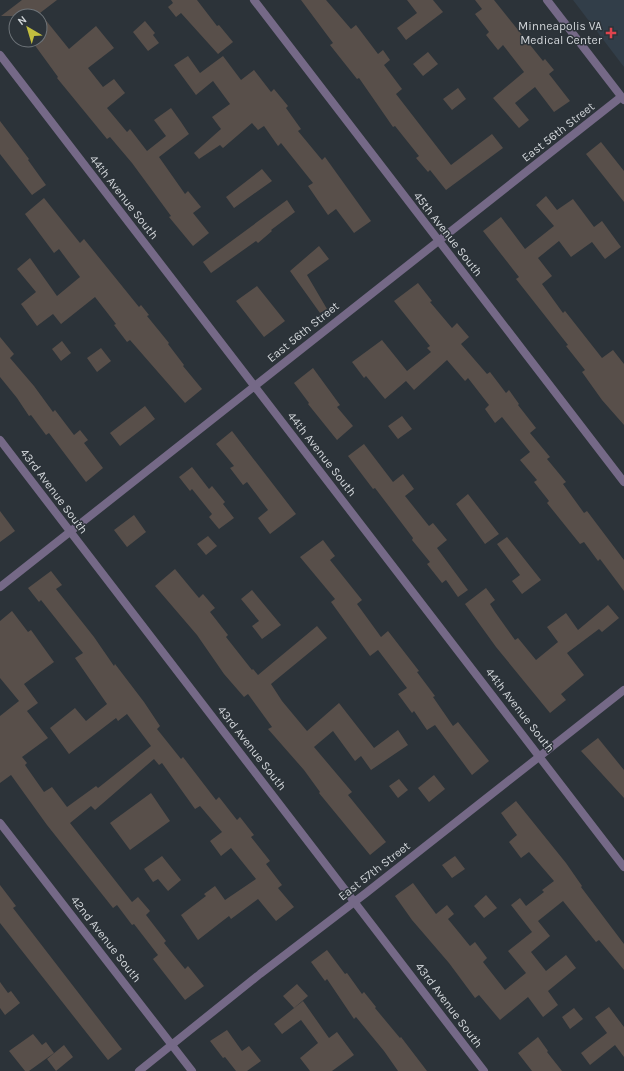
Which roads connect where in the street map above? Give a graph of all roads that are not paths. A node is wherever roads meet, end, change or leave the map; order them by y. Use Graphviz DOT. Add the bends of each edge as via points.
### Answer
graph roads {
  1 [pos="254,0"];
  2 [pos="547,0"];
  3 [pos="0,55"];
  4 [pos="623,98"];
  5 [pos="439,242"];
  6 [pos="254,386"];
  7 [pos="0,440"];
  8 [pos="624,482"];
  9 [pos="70,531"];
  10 [pos="0,587"];
  11 [pos="624,690"];
  12 [pos="540,757"];
  13 [pos="0,823"];
  14 [pos="624,867"];
  15 [pos="354,902"];
  16 [pos="172,1045"];
  17 [pos="139,1071"];
  18 [pos="192,1071"];
  19 [pos="484,1071"];
  1 -- 5 [label="street, 45th Avenue South"];
  2 -- 4 [label="street"];
  3 -- 6 [label="street, 44th Avenue South"];
  4 -- 5 [label="street, East 56th Street"];
  5 -- 6 [label="street, East 56th Street"];
  5 -- 8 [label="street, 45th Avenue South"];
  6 -- 9 [label="street, East 56th Street"];
  6 -- 12 [label="street, 44th Avenue South"];
  7 -- 9 [label="street, 43rd Avenue South"];
  9 -- 10 [label="street, East 56th Street"];
  9 -- 15 [label="street, 43rd Avenue South"];
  11 -- 12 [label="street, East 57th Street"];
  12 -- 14 [label="street, 44th Avenue South"];
  12 -- 15 [label="street, East 57th Street"];
  13 -- 16 [label="street, 42nd Avenue South"];
  15 -- 16 [label="street, East 57th Street"];
  15 -- 19 [label="street, 43rd Avenue South"];
  16 -- 17 [label="street, East 57th Street"];
  16 -- 18 [label="street, 42nd Avenue South"];
}
